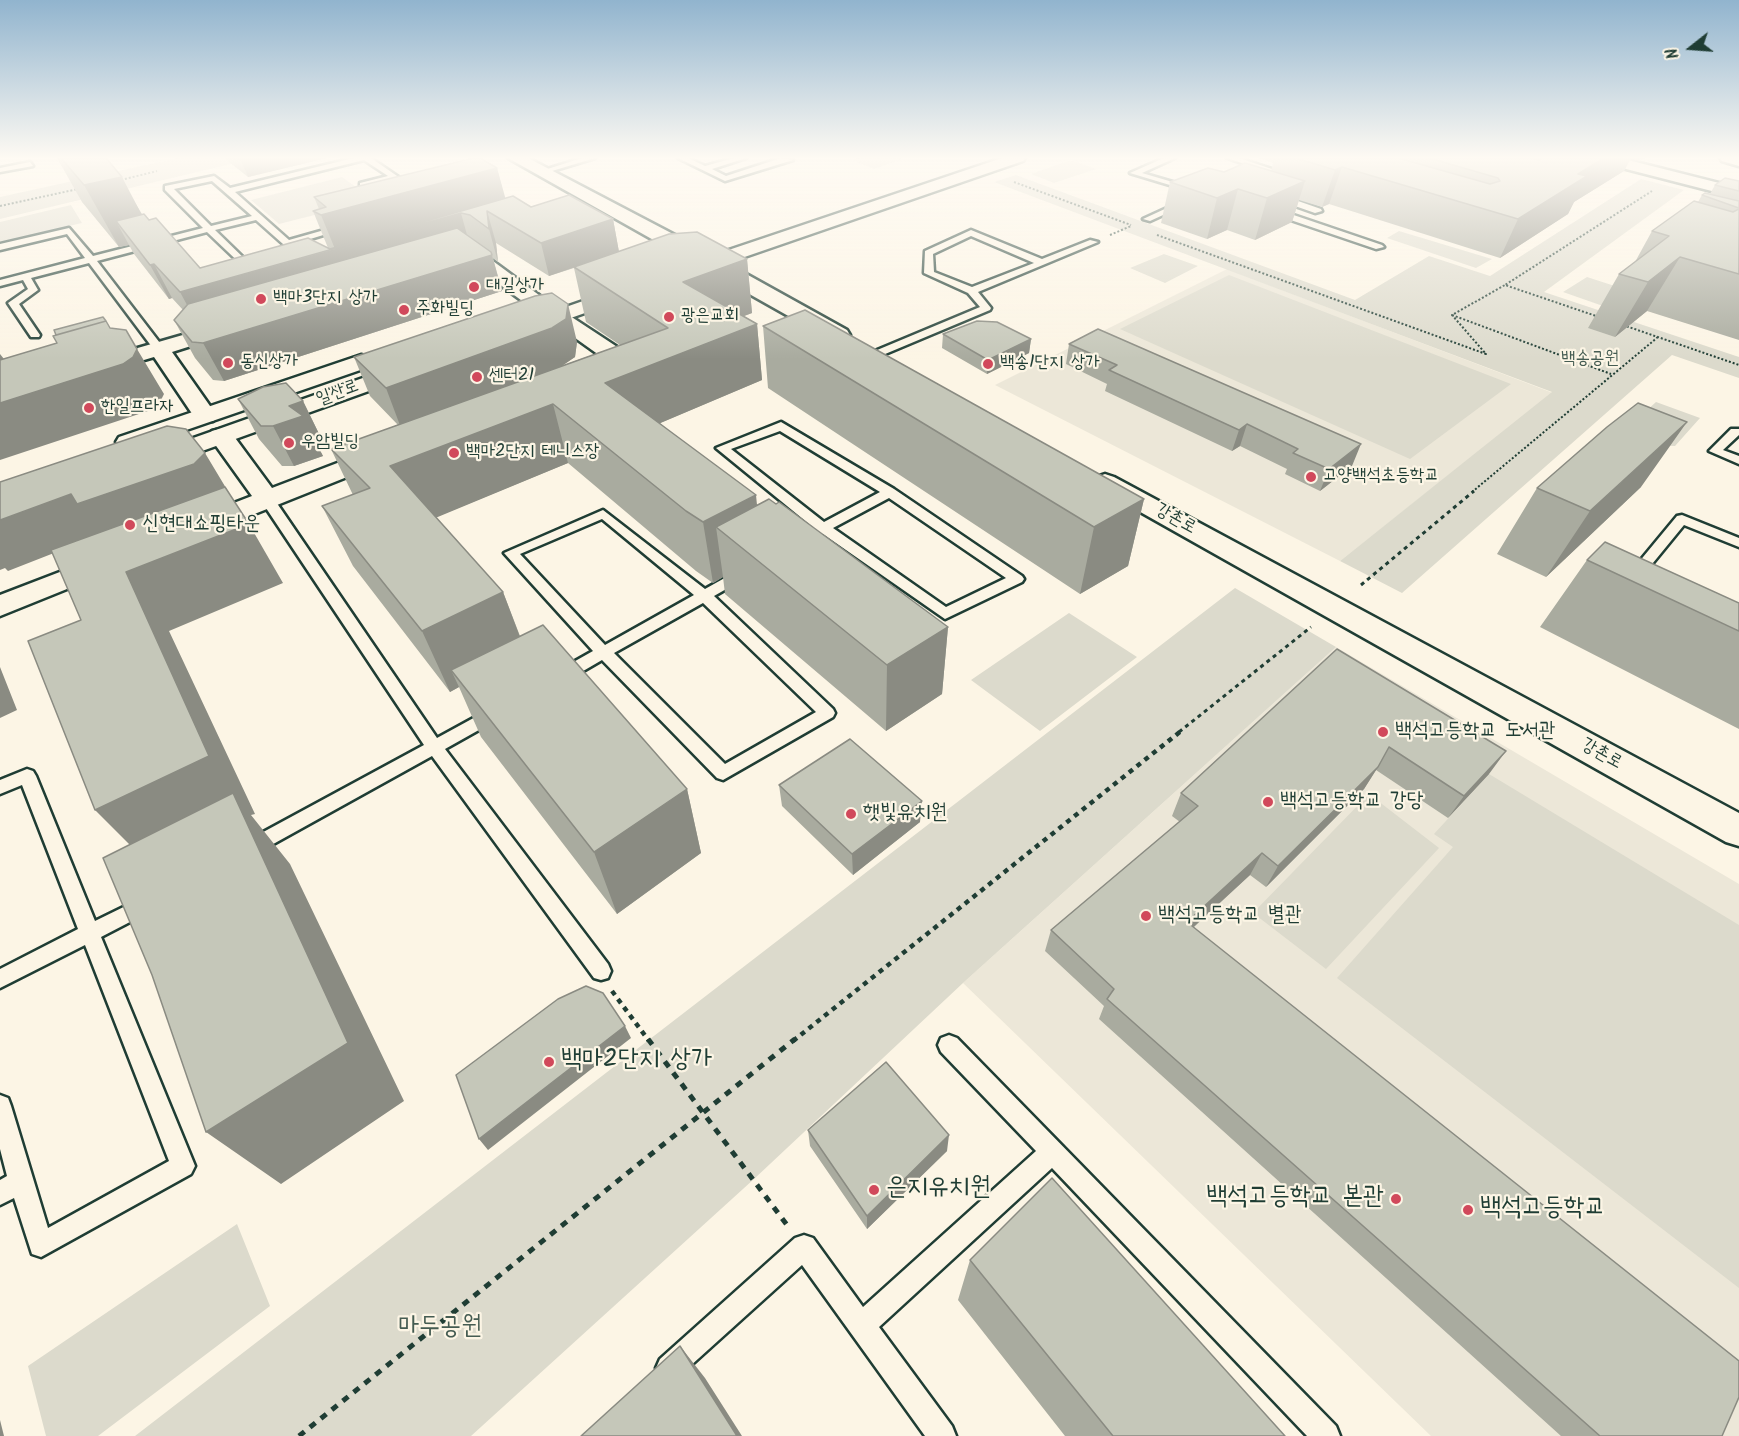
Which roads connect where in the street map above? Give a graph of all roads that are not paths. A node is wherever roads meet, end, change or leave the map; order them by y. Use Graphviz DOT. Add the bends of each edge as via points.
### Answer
graph roads {
  1 [pos="205,225"];
  2 [pos="228,225"];
  3 [pos="267,225"];
  4 [pos="354,225"];
  5 [pos="649,225"];
  6 [pos="790,225"];
  7 [pos="1314,225"];
  8 [pos="210,230"];
  9 [pos="1093,242"];
  10 [pos="288,243"];
  11 [pos="0,247"];
  12 [pos="1379,247"];
  13 [pos="702,251"];
  14 [pos="90,260"];
  15 [pos="1043,263"];
  16 [pos="438,264"];
  17 [pos="667,266"];
  18 [pos="620,272"];
  19 [pos="26,277"];
  20 [pos="1,281"];
  21 [pos="646,285"];
  22 [pos="972,291"];
  23 [pos="536,302"];
  24 [pos="514,310"];
  25 [pos="557,316"];
  26 [pos="248,322"];
  27 [pos="508,333"];
  28 [pos="35,335"];
  29 [pos="159,349"];
  30 [pos="381,355"];
  31 [pos="874,355"];
  32 [pos="433,360"];
  33 [pos="80,372"];
  34 [pos="906,372"];
  35 [pos="579,378"];
  36 [pos="205,416"];
  37 [pos="1735,432"];
  38 [pos="221,436"];
  39 [pos="401,447"];
  40 [pos="110,448"];
  41 [pos="1739,460"];
  42 [pos="133,467"];
  43 [pos="1083,470"];
  44 [pos="888,492"];
  45 [pos="267,499"];
  46 [pos="823,528"];
  47 [pos="178,535"];
  48 [pos="1739,543"];
  49 [pos="783,550"];
  50 [pos="134,553"];
  51 [pos="753,567"];
  52 [pos="1621,592"];
  53 [pos="704,595"];
  54 [pos="0,606"];
  55 [pos="603,652"];
  56 [pos="544,686"];
  57 [pos="514,703"];
  58 [pos="435,748"];
  59 [pos="0,787"];
  60 [pos="1739,831"];
  61 [pos="238,855"];
  62 [pos="165,894"];
  63 [pos="91,933"];
  64 [pos="600,971"];
  65 [pos="0,979"];
  66 [pos="949,1045"];
  67 [pos="0,1106"];
  68 [pos="1052,1152"];
  69 [pos="10,1187"];
  70 [pos="861,1326"];
  71 [pos="655,1381"];
  72 [pos="942,1436"];
  73 [pos="1326,1436"];
  1 -- 8 [label="lane"];
  2 -- 8 [label="lane"];
  3 -- 10 [label="lane"];
  4 -- 10 [label="lane"];
  5 -- 13 [label="main road"];
  6 -- 13 [label="main road"];
  7 -- 12 [label="lane"];
  8 -- 10 [label="lane" via="248,268 305,253"];
  8 -- 14 [label="lane"];
  9 -- 15 [label="lane"];
  11 -- 14 [label="lane" via="69,231"];
  13 -- 17 [label="main road"];
  13 -- 31 [label="main road"];
  14 -- 19 [label="lane"];
  14 -- 29 [label="lane"];
  15 -- 22 [label="lane"];
  15 -- 22 [label="lane" via="971,233 928,253 929,273"];
  16 -- 23 [label="main road" via="471,254"];
  18 -- 23 [label="main road"];
  19 -- 20 [label="lane"];
  19 -- 28 [label="lane" via="33,290 13,303"];
  21 -- 25 [label="main road"];
  22 -- 31 [label="lane" via="986,309"];
  23 -- 24 [label="main road"];
  25 -- 27 [label="main road"];
  25 -- 35 [label="main road" via="623,361"];
  26 -- 29 [label="main road"];
  29 -- 33 [label="main road"];
  29 -- 36 [label="main road"];
  30 -- 36 [label="main road, 일산로"];
  31 -- 34 [label="main road"];
  32 -- 38 [label="main road, 일산로"];
  36 -- 40 [label="main road, 일산로"];
  37 -- 41 [label="lane" via="1715,451"];
  38 -- 42 [label="main road, 일산로"];
  38 -- 45 [label="main road"];
  39 -- 45 [label="main road"];
  43 -- 60 [label="main road, 강촌로"];
  44 -- 46 [label="lane"];
  44 -- 46 [label="lane" via="782,426 722,448"];
  44 -- 46 [label="lane" via="1017,579 945,614"];
  45 -- 47 [label="main road"];
  45 -- 58 [label="lane"];
  46 -- 49 [label="lane"];
  48 -- 52 [label="lane" via="1682,519"];
  50 -- 54 [label="main road"];
  51 -- 53 [label="lane"];
  53 -- 55 [label="lane"];
  53 -- 55 [label="lane" via="603,514 511,553"];
  53 -- 55 [label="lane" via="827,713 723,773"];
  55 -- 56 [label="lane"];
  57 -- 58 [label="lane"];
  58 -- 61 [label="lane"];
  58 -- 64 [label="lane"];
  59 -- 63 [label="lane" via="27,776"];
  62 -- 63 [label="lane"];
  63 -- 65 [label="lane"];
  63 -- 69 [label="lane" via="183,1166 41,1245"];
  66 -- 68 [label="lane"];
  67 -- 69 [label="lane"];
  68 -- 70 [label="lane"];
  68 -- 73 [label="lane"];
  70 -- 71 [label="lane" via="804,1247"];
  70 -- 72 [label="lane"];
}
